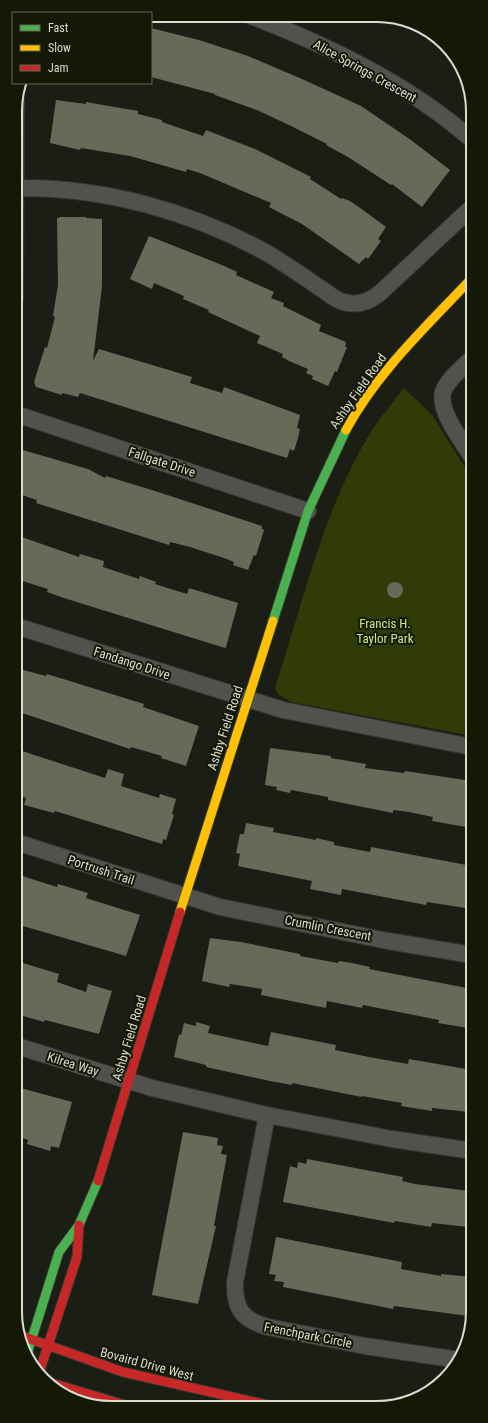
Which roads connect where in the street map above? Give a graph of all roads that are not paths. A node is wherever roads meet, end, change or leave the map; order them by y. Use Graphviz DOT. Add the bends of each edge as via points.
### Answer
graph roads {
  1 [pos="267,22"];
  2 [pos="466,135"];
  3 [pos="22,188"];
  4 [pos="466,213"];
  5 [pos="466,284"];
  6 [pos="466,365"];
  7 [pos="22,416"];
  8 [pos="466,447"];
  9 [pos="308,512"];
  10 [pos="22,628"];
  11 [pos="248,700"];
  12 [pos="466,746"];
  13 [pos="22,844"];
  14 [pos="185,896"];
  15 [pos="466,954"];
  16 [pos="22,1048"];
  17 [pos="129,1082"];
  18 [pos="267,1115"];
  19 [pos="466,1150"];
  20 [pos="79,1225"];
  21 [pos="26,1338"];
  22 [pos="31,1340"];
  23 [pos="47,1345"];
  24 [pos="29,1346"];
  25 [pos="453,1359"];
  26 [pos="41,1367"];
  27 [pos="61,1386"];
  28 [pos="111,1401"];
  29 [pos="248,1401"];
  1 -- 2 [label="street, Alice Springs Crescent" via="359,64 417,99"];
  3 -- 4 [label="street" via="44,187 111,196 169,211 238,238 293,268 341,302 354,304 364,302 380,293"];
  5 -- 9 [label="street, Ashby Field Road" via="398,357 348,424"];
  6 -- 8 [label="street" via="448,384 443,393 443,404 447,417"];
  7 -- 9 [label="street, Fallgate Drive"];
  9 -- 11 [label="street, Ashby Field Road"];
  10 -- 11 [label="street, Fandango Drive"];
  11 -- 12 [label="street" via="283,710"];
  11 -- 14 [label="street, Ashby Field Road"];
  13 -- 14 [label="street, Portrush Trail"];
  14 -- 15 [label="street, Crumlin Crescent" via="220,907"];
  14 -- 17 [label="street, Ashby Field Road"];
  16 -- 17 [label="street, Kilrea Way"];
  17 -- 18 [label="street"];
  17 -- 20 [label="street, Ashby Field Road" via="96,1189"];
  18 -- 19 [label="street" via="392,1139"];
  18 -- 25 [label="street, Frenchpark Circle" via="235,1282 234,1296 245,1317 256,1324 275,1329"];
  20 -- 22 [label="street, Ashby Field Road" via="59,1252"];
  20 -- 23 [label="street, Ashby Field Road" via="77,1257"];
  21 -- 22 [label="street, Bovaird Drive West"];
  22 -- 23 [label="street, Bovaird Drive West"];
  22 -- 24 [label="street, Ashby Field Road"];
  23 -- 26 [label="street, Ashby Field Road"];
  23 -- 29 [label="street, Bovaird Drive West" via="123,1372"];
  27 -- 28 [label="street"];
}
